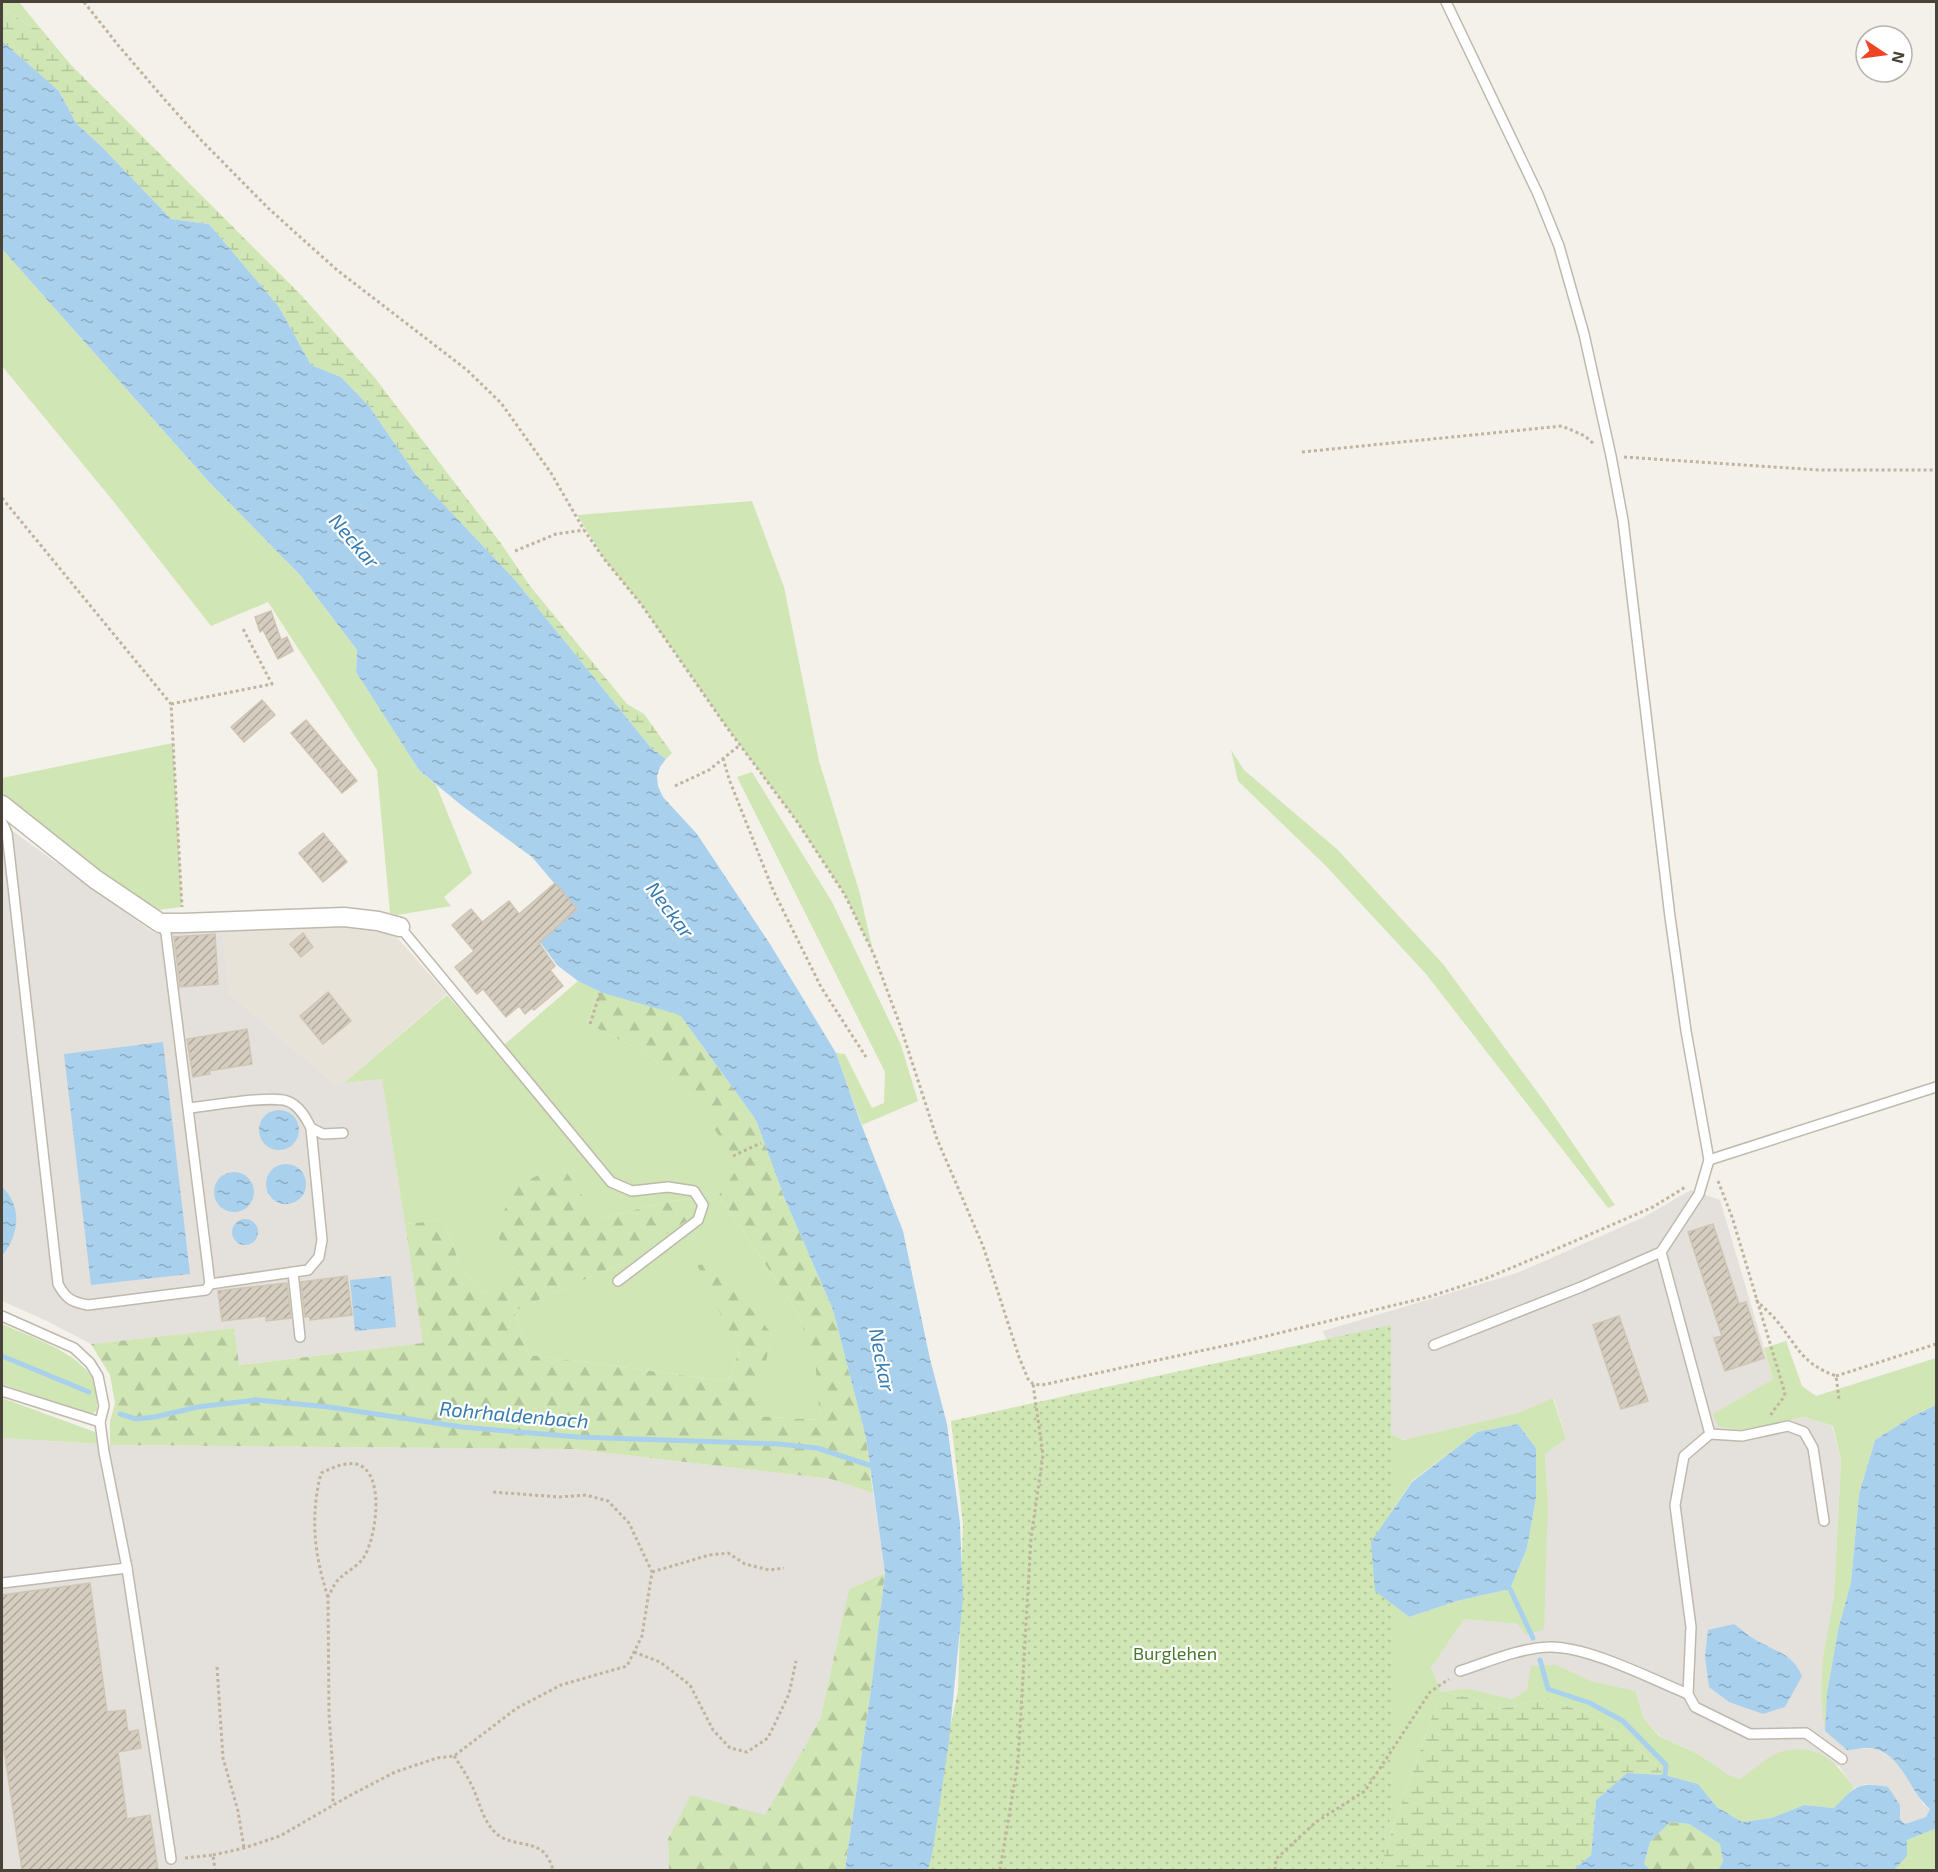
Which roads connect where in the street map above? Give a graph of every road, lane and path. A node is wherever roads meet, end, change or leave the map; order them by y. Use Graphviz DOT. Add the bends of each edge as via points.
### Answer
graph roads {
  1 [pos="84,2"];
  2 [pos="1446,2"];
  3 [pos="1302,452"];
  4 [pos="1611,456"];
  5 [pos="1936,470"];
  6 [pos="2,498"];
  7 [pos="584,530"];
  8 [pos="515,550"];
  9 [pos="242,627"];
  10 [pos="171,704"];
  11 [pos="740,745"];
  12 [pos="723,758"];
  13 [pos="675,786"];
  14 [pos="2,805"];
  15 [pos="2,822"];
  16 [pos="161,922"];
  17 [pos="183,923"];
  18 [pos="400,927"];
  19 [pos="600,993"];
  20 [pos="590,1024"];
  21 [pos="866,1057"];
  22 [pos="1936,1087"];
  23 [pos="189,1108"];
  24 [pos="311,1128"];
  25 [pos="343,1133"];
  26 [pos="761,1143"];
  27 [pos="733,1156"];
  28 [pos="1709,1160"];
  29 [pos="1661,1252"];
  30 [pos="293,1272"];
  31 [pos="618,1281"];
  32 [pos="210,1284"];
  33 [pos="1755,1299"];
  34 [pos="2,1316"];
  35 [pos="300,1337"];
  36 [pos="1936,1344"];
  37 [pos="1434,1345"];
  38 [pos="1836,1376"];
  39 [pos="1033,1384"];
  40 [pos="2,1391"];
  41 [pos="1839,1399"];
  42 [pos="100,1422"];
  43 [pos="1763,1432"];
  44 [pos="1710,1434"];
  45 [pos="492,1492"];
  46 [pos="1824,1521"];
  47 [pos="127,1568"];
  48 [pos="784,1568"];
  49 [pos="652,1572"];
  50 [pos="2,1583"];
  51 [pos="328,1597"];
  52 [pos="634,1652"];
  53 [pos="796,1661"];
  54 [pos="217,1667"];
  55 [pos="1460,1671"];
  56 [pos="1688,1694"];
  57 [pos="454,1756"];
  58 [pos="1842,1758"];
  59 [pos="333,1805"];
  60 [pos="244,1848"];
  61 [pos="213,1855"];
  62 [pos="171,1859"];
  63 [pos="215,1870"];
  64 [pos="553,1870"];
  65 [pos="1000,1870"];
  66 [pos="1275,1870"];
  1 -- 7 [label="path" via="165,100 268,208 337,270 467,370 501,403 551,473"];
  2 -- 4 [label="lane" via="1559,246"];
  3 -- 4 [label="path" via="1562,426 1585,436"];
  4 -- 5 [label="path" via="1819,470"];
  4 -- 28 [label="lane" via="1629,562 1677,968"];
  6 -- 10 [label="path"];
  7 -- 8 [label="path" via="556,534"];
  7 -- 11 [label="path"];
  9 -- 10 [label="path" via="272,684"];
  10 -- 17 [label="path"];
  11 -- 12 [label="path"];
  11 -- 39 [label="path" via="832,876 874,955 937,1139 983,1246 1019,1357"];
  12 -- 13 [label="path" via="709,770"];
  12 -- 21 [label="path" via="773,890 821,987"];
  14 -- 16 [label="street" via="95,879"];
  15 -- 32 [label="lane" via="7,833 58,1284 73,1302 88,1305 206,1290"];
  16 -- 17 [label="street"];
  16 -- 23 [label="lane" via="166,933"];
  17 -- 18 [label="street" via="344,917"];
  18 -- 31 [label="lane" via="611,1182 632,1191 668,1187 694,1191 703,1205 698,1220"];
  19 -- 20 [label="path"];
  22 -- 28 [label="lane"];
  23 -- 24 [label="lane" via="270,1099 288,1101 304,1113"];
  23 -- 32 [label="lane"];
  24 -- 25 [label="lane" via="323,1134"];
  24 -- 30 [label="lane" via="322,1240 319,1257 308,1270"];
  26 -- 27 [label="path"];
  28 -- 29 [label="lane" via="1699,1194"];
  28 -- 33 [label="path" via="1732,1217"];
  28 -- 39 [label="path" via="1687,1186 1653,1207 1487,1278 1383,1309"];
  29 -- 37 [label="lane"];
  29 -- 44 [label="lane"];
  30 -- 32 [label="lane"];
  30 -- 35 [label="lane"];
  33 -- 38 [label="path" via="1796,1350 1819,1370"];
  33 -- 43 [label="path" via="1785,1393"];
  34 -- 42 [label="lane" via="74,1348 90,1363 102,1391"];
  36 -- 38 [label="path"];
  38 -- 41 [label="path"];
  39 -- 65 [label="path" via="1043,1455 1031,1538 1018,1762"];
  40 -- 42 [label="lane"];
  42 -- 47 [label="lane"];
  43 -- 44 [label="lane" via="1742,1436"];
  43 -- 46 [label="lane" via="1788,1426 1804,1432 1813,1448"];
  44 -- 56 [label="lane" via="1684,1456 1676,1505 1691,1627"];
  45 -- 49 [label="path" via="586,1495 608,1501 629,1523"];
  47 -- 50 [label="lane"];
  47 -- 62 [label="lane"];
  48 -- 49 [label="path" via="770,1570 746,1564 728,1553"];
  49 -- 52 [label="path" via="642,1636"];
  51 -- 51 [label="path" via="336,1582 362,1560 374,1534 377,1504 371,1475 358,1464 338,1465 321,1473 316,1494 314,1537"];
  51 -- 59 [label="path"];
  52 -- 53 [label="path" via="660,1662 690,1685 713,1730 730,1749 747,1752 768,1738 789,1694"];
  52 -- 57 [label="path" via="627,1666 561,1685 517,1708"];
  54 -- 60 [label="path" via="223,1758"];
  55 -- 56 [label="lane" via="1549,1647 1581,1651"];
  55 -- 66 [label="path" via="1430,1692 1365,1791 1316,1822 1276,1859"];
  56 -- 58 [label="lane" via="1695,1707 1750,1734 1806,1733"];
  57 -- 59 [label="path" via="395,1772"];
  57 -- 64 [label="path" via="472,1785 484,1817 500,1836 542,1851"];
  59 -- 60 [label="path" via="280,1836"];
  60 -- 61 [label="path"];
  61 -- 62 [label="path"];
  61 -- 63 [label="path"];
}
